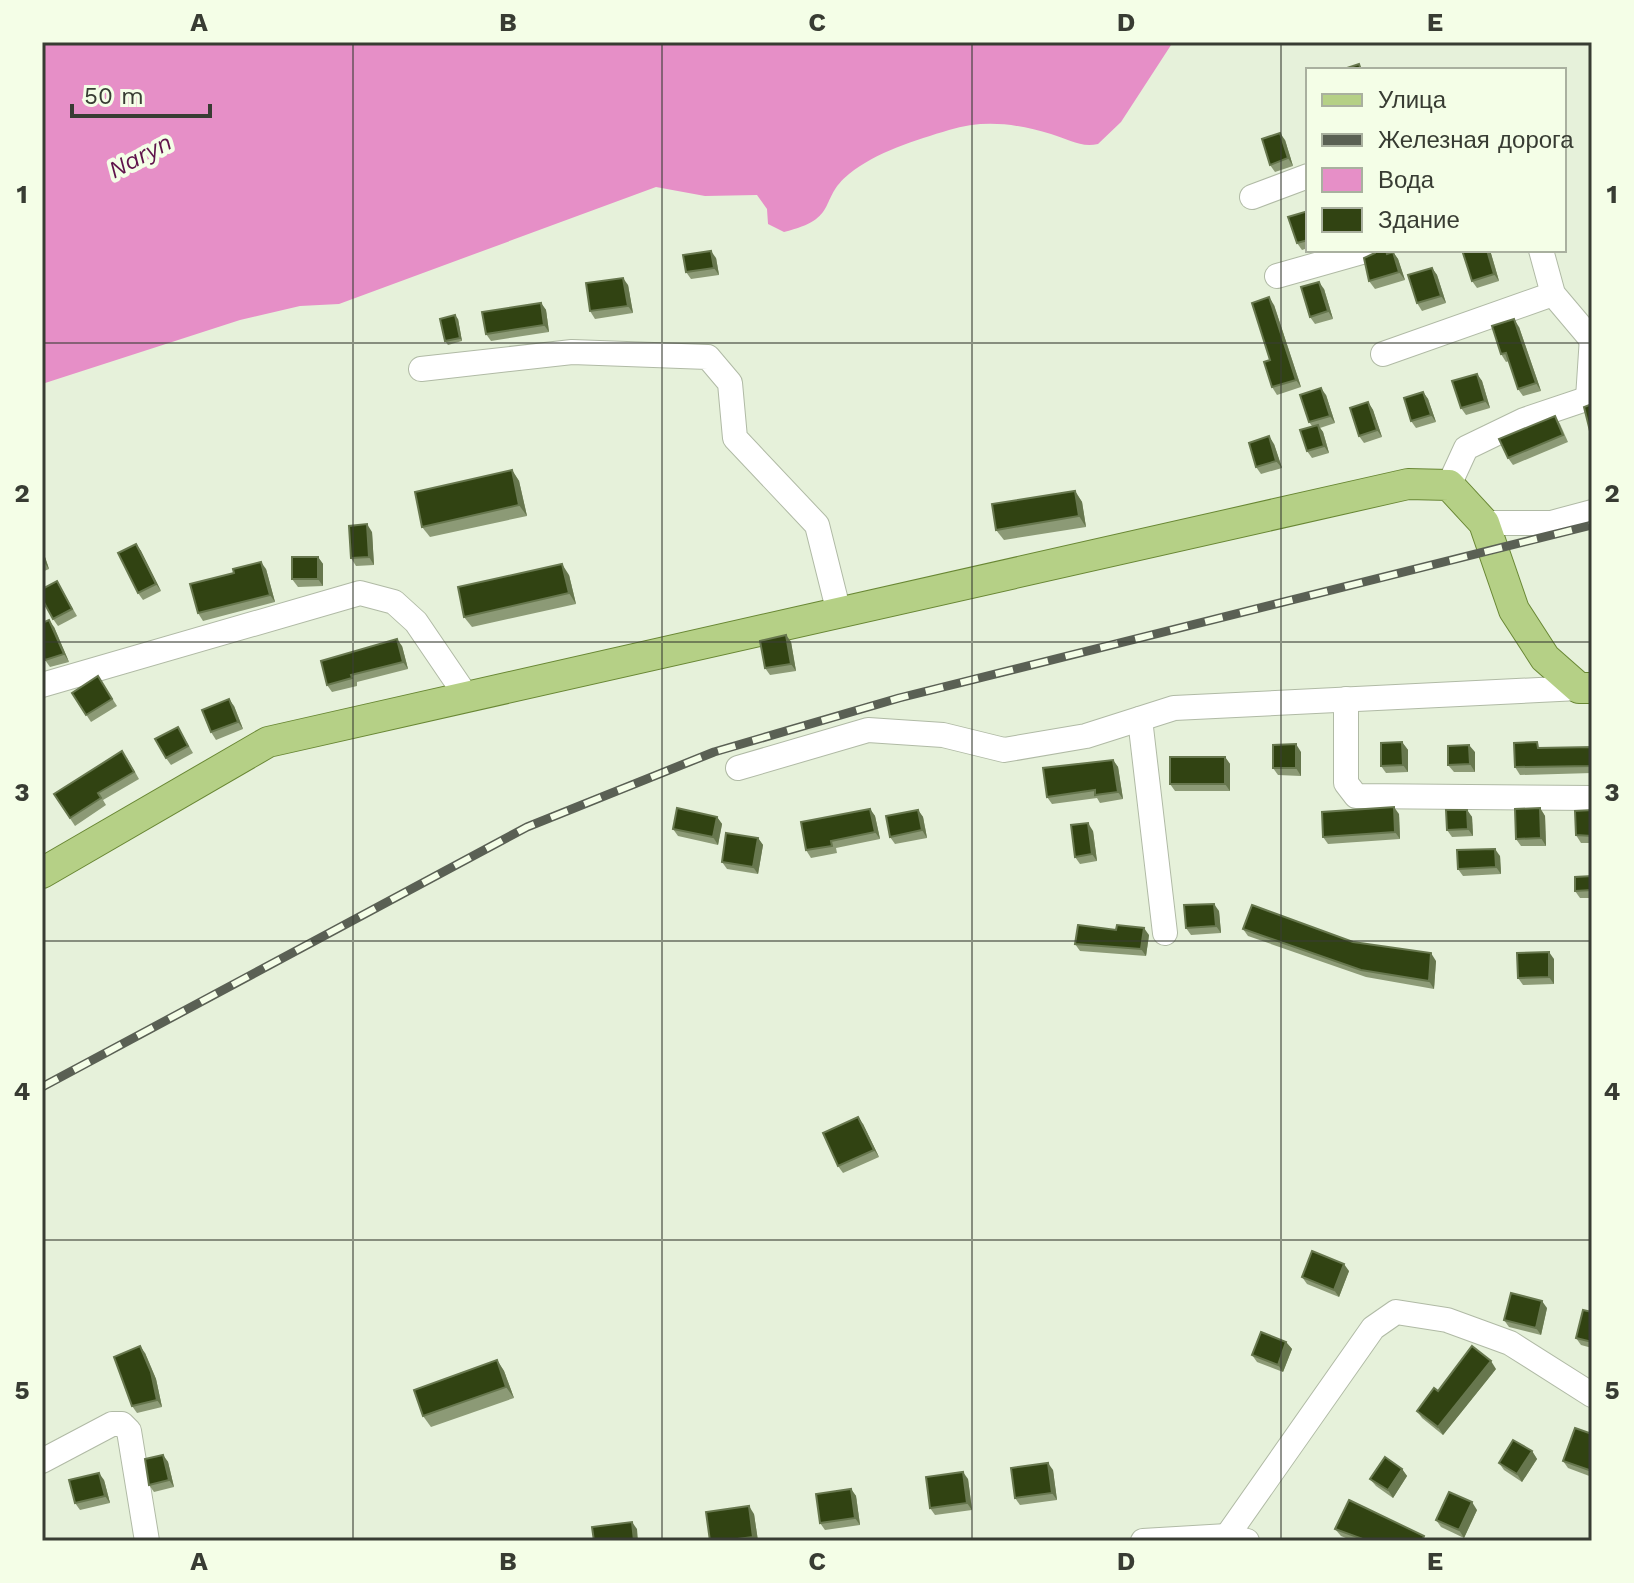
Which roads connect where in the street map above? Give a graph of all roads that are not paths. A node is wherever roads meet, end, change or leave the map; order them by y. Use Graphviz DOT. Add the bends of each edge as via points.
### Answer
graph roads {
  1 [pos="1306,177"];
  2 [pos="1252,197"];
  3 [pos="1362,252"];
  4 [pos="1542,252"];
  5 [pos="1277,276"];
  6 [pos="1553,294"];
  7 [pos="1591,338"];
  8 [pos="1383,354"];
  9 [pos="421,369"];
  10 [pos="1590,398"];
  11 [pos="1449,485"];
  12 [pos="1592,512"];
  13 [pos="1484,523"];
  14 [pos="839,613"];
  15 [pos="42,685"];
  16 [pos="1586,688"];
  17 [pos="467,697"];
  18 [pos="1346,699"];
  19 [pos="1140,719"];
  20 [pos="738,768"];
  21 [pos="1592,798"];
  22 [pos="42,873"];
  23 [pos="1165,933"];
  24 [pos="1592,1395"];
  25 [pos="42,1461"];
  26 [pos="1237,1538"];
  27 [pos="147,1541"];
  28 [pos="1143,1541"];
  1 -- 2 [label="street"];
  3 -- 5 [label="street"];
  4 -- 6 [label="street"];
  6 -- 7 [label="street"];
  6 -- 8 [label="street"];
  7 -- 10 [label="street"];
  9 -- 14 [label="street" via="572,352 708,357 730,383 735,438 817,525"];
  10 -- 11 [label="street" via="1524,420 1466,448"];
  11 -- 13 [label="main road"];
  11 -- 14 [label="main road" via="1408,484"];
  12 -- 13 [label="street" via="1551,523"];
  13 -- 16 [label="main road" via="1514,610 1545,658"];
  14 -- 17 [label="main road"];
  15 -- 17 [label="street" via="360,593 394,602 416,622"];
  16 -- 18 [label="street"];
  17 -- 22 [label="main road" via="268,742"];
  18 -- 19 [label="street" via="1174,708"];
  18 -- 21 [label="street" via="1346,783 1356,796"];
  19 -- 20 [label="street" via="1086,736 1004,750 943,735 868,730"];
  19 -- 23 [label="street"];
  24 -- 26 [label="street" via="1510,1343 1447,1320 1396,1312 1373,1328"];
  25 -- 27 [label="street" via="112,1424 122,1424 129,1431"];
  26 -- 28 [label="street"];
}
